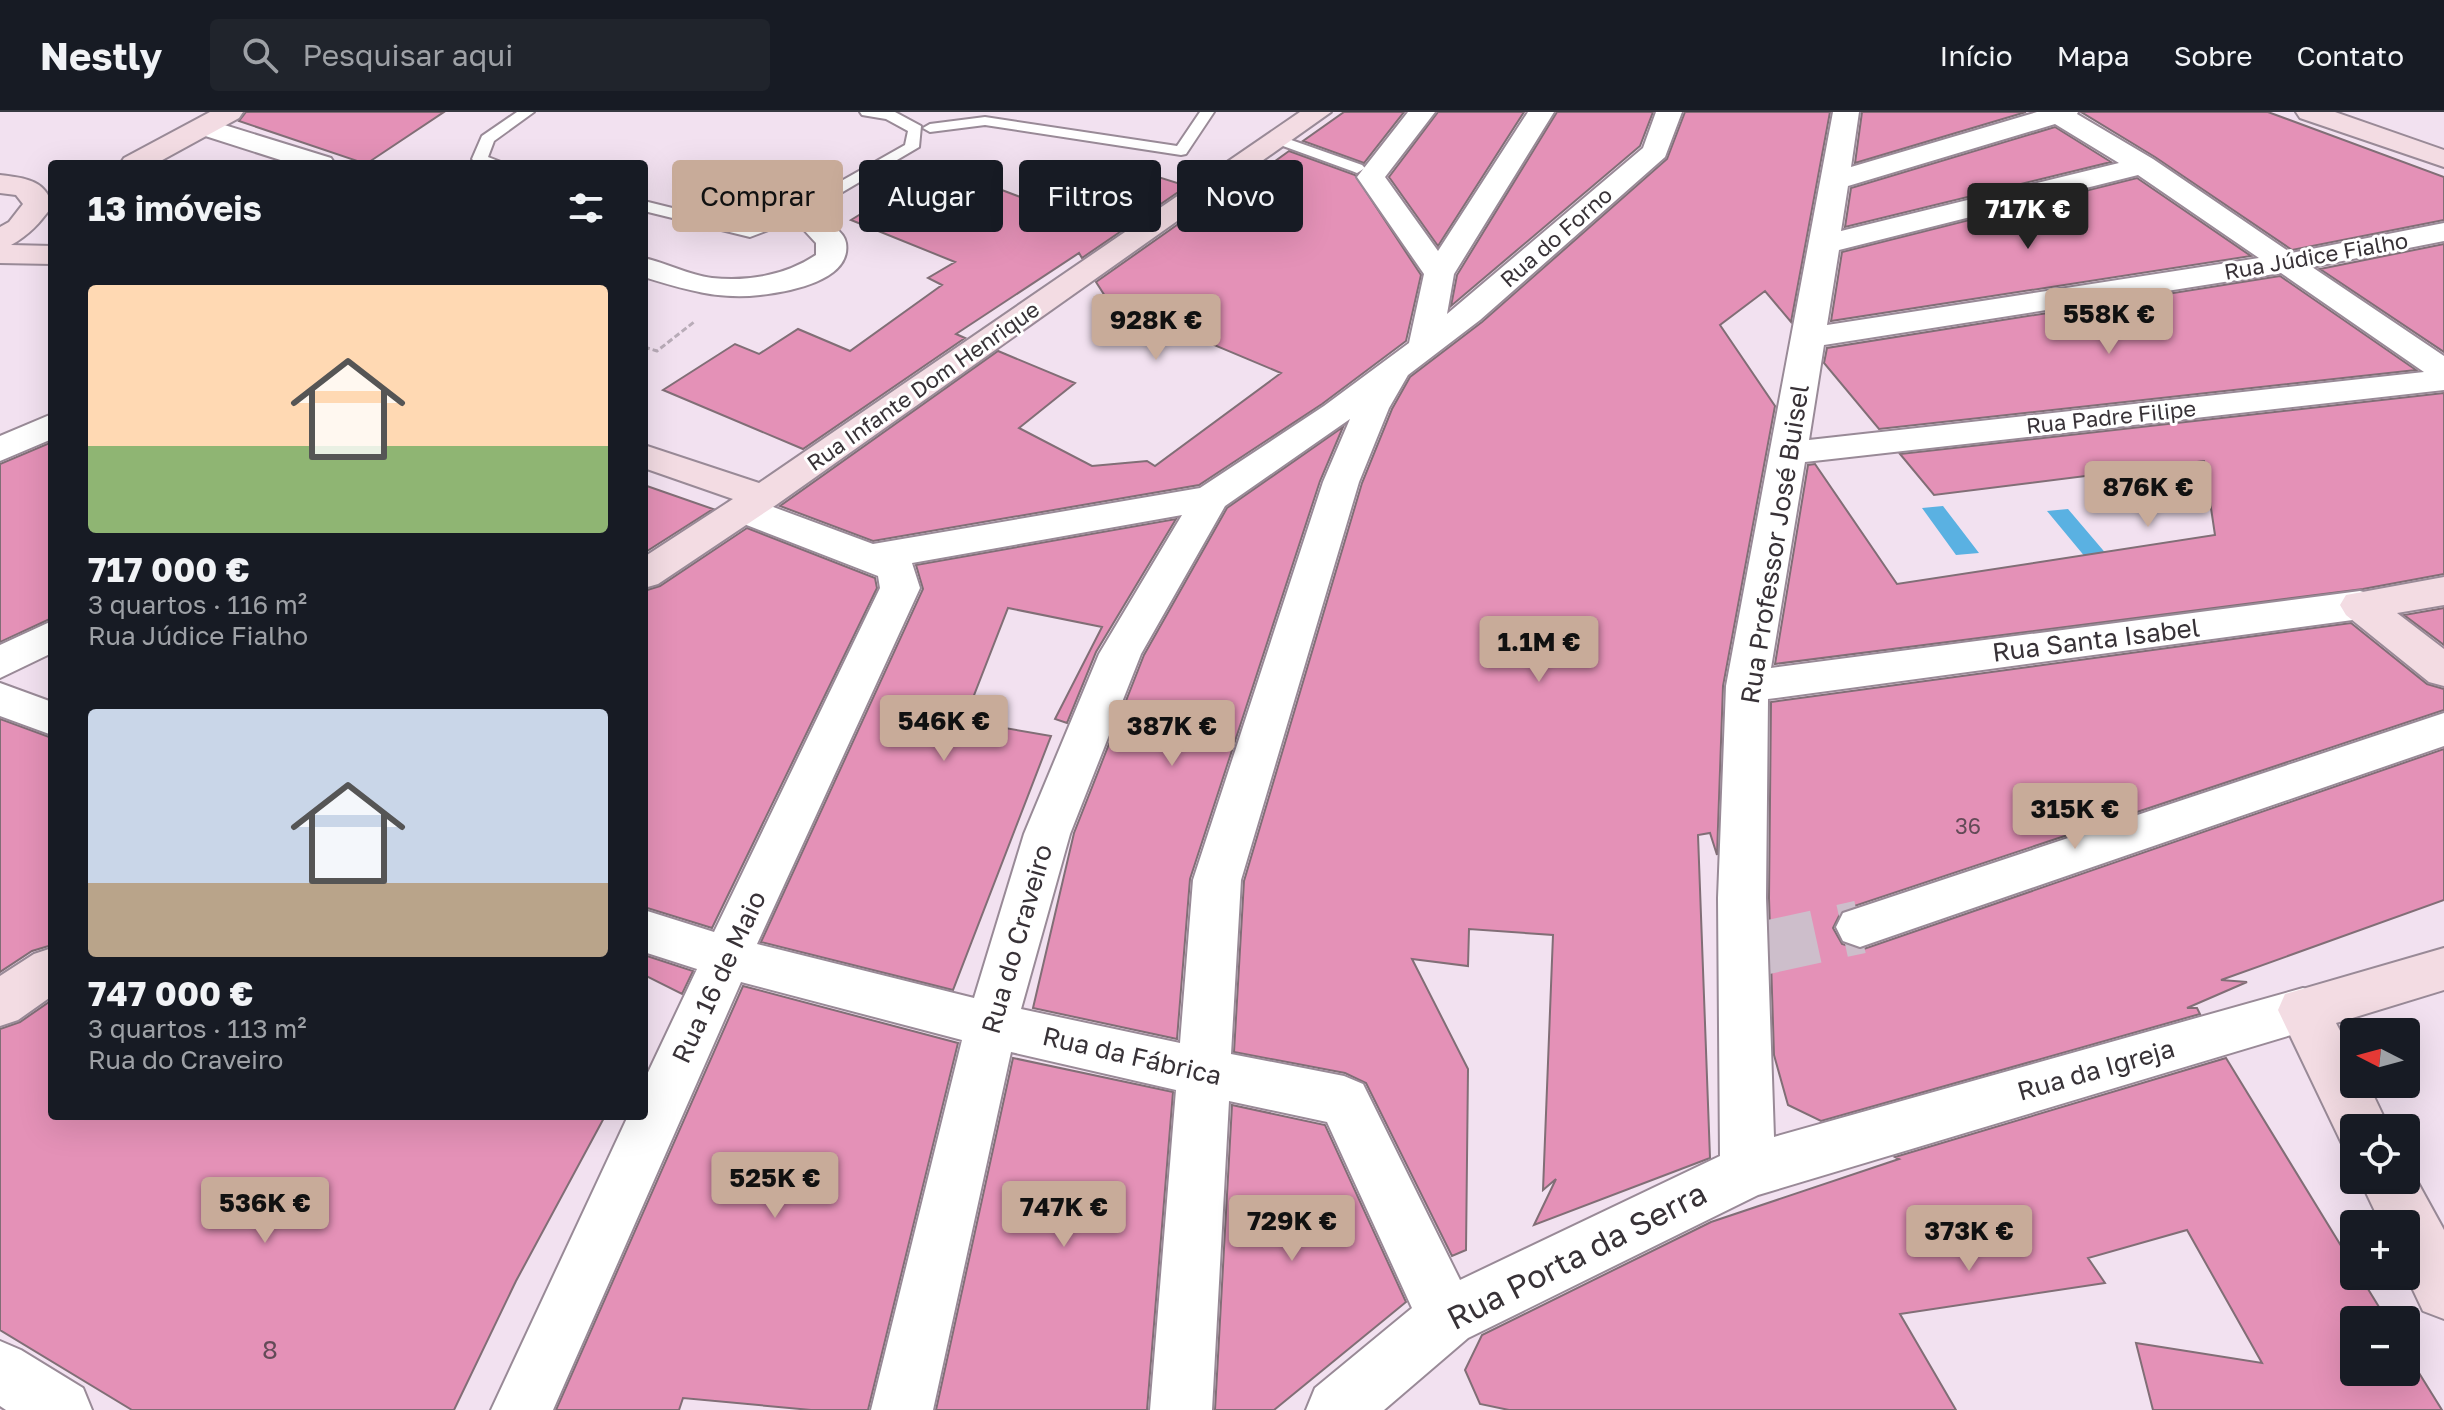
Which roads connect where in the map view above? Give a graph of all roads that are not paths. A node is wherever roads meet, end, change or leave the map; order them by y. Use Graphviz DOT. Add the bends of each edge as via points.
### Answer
graph roads {
  1 [pos="230,112"];
  2 [pos="527,112"];
  3 [pos="867,112"];
  4 [pos="1207,112"];
  5 [pos="1318,112"];
  6 [pos="1422,112"];
  7 [pos="1541,112"];
  8 [pos="1669,112"];
  9 [pos="1846,112"];
  10 [pos="2309,112"];
  11 [pos="2331,112"];
  12 [pos="2060,113"];
  13 [pos="205,127"];
  14 [pos="930,128"];
  15 [pos="1277,139"];
  16 [pos="2444,151"];
  17 [pos="2444,159"];
  18 [pos="142,160"];
  19 [pos="308,160"];
  20 [pos="484,160"];
  21 [pos="2143,165"];
  22 [pos="1364,173"];
  23 [pos="1834,181"];
  24 [pos="48,182"];
  25 [pos="3,184"];
  26 [pos="843,186"];
  27 [pos="648,207"];
  28 [pos="41,211"];
  29 [pos="672,213"];
  30 [pos="821,232"];
  31 [pos="2444,232"];
  32 [pos="48,234"];
  33 [pos="0,239"];
  34 [pos="1822,245"];
  35 [pos="0,254"];
  36 [pos="48,255"];
  37 [pos="2286,263"];
  38 [pos="648,268"];
  39 [pos="1439,274"];
  40 [pos="1809,338"];
  41 [pos="1409,358"];
  42 [pos="2442,380"];
  43 [pos="48,427"];
  44 [pos="0,450"];
  45 [pos="1788,453"];
  46 [pos="648,458"];
  47 [pos="1211,498"];
  48 [pos="754,504"];
  49 [pos="871,557"];
  50 [pos="648,572"];
  51 [pos="2444,591"];
  52 [pos="2360,605"];
  53 [pos="48,637"];
  54 [pos="0,663"];
  55 [pos="2444,671"];
  56 [pos="1747,686"];
  57 [pos="0,699"];
  58 [pos="48,717"];
  59 [pos="2444,729"];
  60 [pos="1860,927"];
  61 [pos="648,932"];
  62 [pos="726,959"];
  63 [pos="2444,969"];
  64 [pos="48,972"];
  65 [pos="0,1004"];
  66 [pos="2303,1010"];
  67 [pos="991,1025"];
  68 [pos="1204,1073"];
  69 [pos="2355,1114"];
  70 [pos="1748,1171"];
  71 [pos="2395,1194"];
  72 [pos="2444,1290"];
  73 [pos="1447,1317"];
  74 [pos="0,1371"];
  75 [pos="61,1410"];
  76 [pos="522,1410"];
  77 [pos="902,1410"];
  78 [pos="1181,1410"];
  79 [pos="1337,1410"];
  1 -- 13 [label="main road"];
  2 -- 20 [label="lane" via="487,139"];
  3 -- 26 [label="lane" via="890,115 916,129 912,147"];
  4 -- 14 [label="lane" via="1181,151 985,121"];
  5 -- 15 [label="main road, Rua Infante Dom Henrique"];
  6 -- 22 [label="street"];
  7 -- 39 [label="street"];
  8 -- 41 [label="street, Rua do Forno" via="1655,151 1469,313"];
  9 -- 23 [label="street, Rua Professor José Buisel"];
  10 -- 17 [label="main road"];
  11 -- 16 [label="main road"];
  12 -- 21 [label="street"];
  12 -- 23 [label="street"];
  13 -- 18 [label="main road"];
  13 -- 19 [label="street"];
  15 -- 22 [label="lane"];
  15 -- 48 [label="main road, Rua Infante Dom Henrique"];
  21 -- 34 [label="street"];
  21 -- 37 [label="street"];
  22 -- 39 [label="street"];
  23 -- 34 [label="street, Rua Professor José Buisel"];
  24 -- 25 [label="main road"];
  25 -- 28 [label="main road" via="24,187 35,195"];
  27 -- 29 [label="lane"];
  28 -- 32 [label="main road"];
  28 -- 33 [label="main road"];
  30 -- 38 [label="street" via="831,240 831,259 803,277 759,286 709,287"];
  31 -- 37 [label="street, Rua Júdice Fialho"];
  34 -- 40 [label="street, Rua Professor José Buisel"];
  35 -- 36 [label="main road"];
  37 -- 40 [label="street, Rua Júdice Fialho"];
  37 -- 42 [label="street"];
  39 -- 41 [label="street"];
  40 -- 45 [label="street, Rua Professor José Buisel"];
  41 -- 47 [label="street, Rua do Forno"];
  41 -- 68 [label="street" via="1372,408 1341,482 1217,880"];
  42 -- 45 [label="street, Rua Padre Filipe"];
  43 -- 44 [label="street"];
  45 -- 56 [label="street, Rua Professor José Buisel"];
  46 -- 48 [label="main road"];
  47 -- 49 [label="street"];
  47 -- 67 [label="street, Rua do Craveiro" via="1120,654 1047,834"];
  48 -- 49 [label="street"];
  48 -- 50 [label="main road, Rua Infante Dom Henrique"];
  49 -- 62 [label="street, Rua 16 de Maio" via="896,569 900,588"];
  51 -- 52 [label="main road, Rua Santa Isabel"];
  52 -- 55 [label="main road"];
  52 -- 56 [label="street, Rua Santa Isabel"];
  53 -- 54 [label="street"];
  56 -- 70 [label="street, Rua Professor José Buisel" via="1754,950"];
  57 -- 58 [label="street"];
  59 -- 60 [label="street"];
  61 -- 62 [label="street, Rua da Fábrica"];
  62 -- 67 [label="street, Rua da Fábrica"];
  62 -- 76 [label="street, Rua 16 de Maio"];
  63 -- 66 [label="main road, Rua da Igreja"];
  64 -- 65 [label="main road"];
  66 -- 69 [label="main road"];
  66 -- 70 [label="street, Rua da Igreja"];
  67 -- 68 [label="street, Rua da Fábrica"];
  67 -- 77 [label="street, Rua do Craveiro"];
  68 -- 73 [label="street, Rua da Fábrica" via="1344,1101"];
  68 -- 78 [label="street"];
  70 -- 73 [label="street, Rua Porta da Serra"];
  71 -- 72 [label="main road"];
  73 -- 79 [label="street, Rua Porta da Serra"];
  74 -- 75 [label="street"];
}
